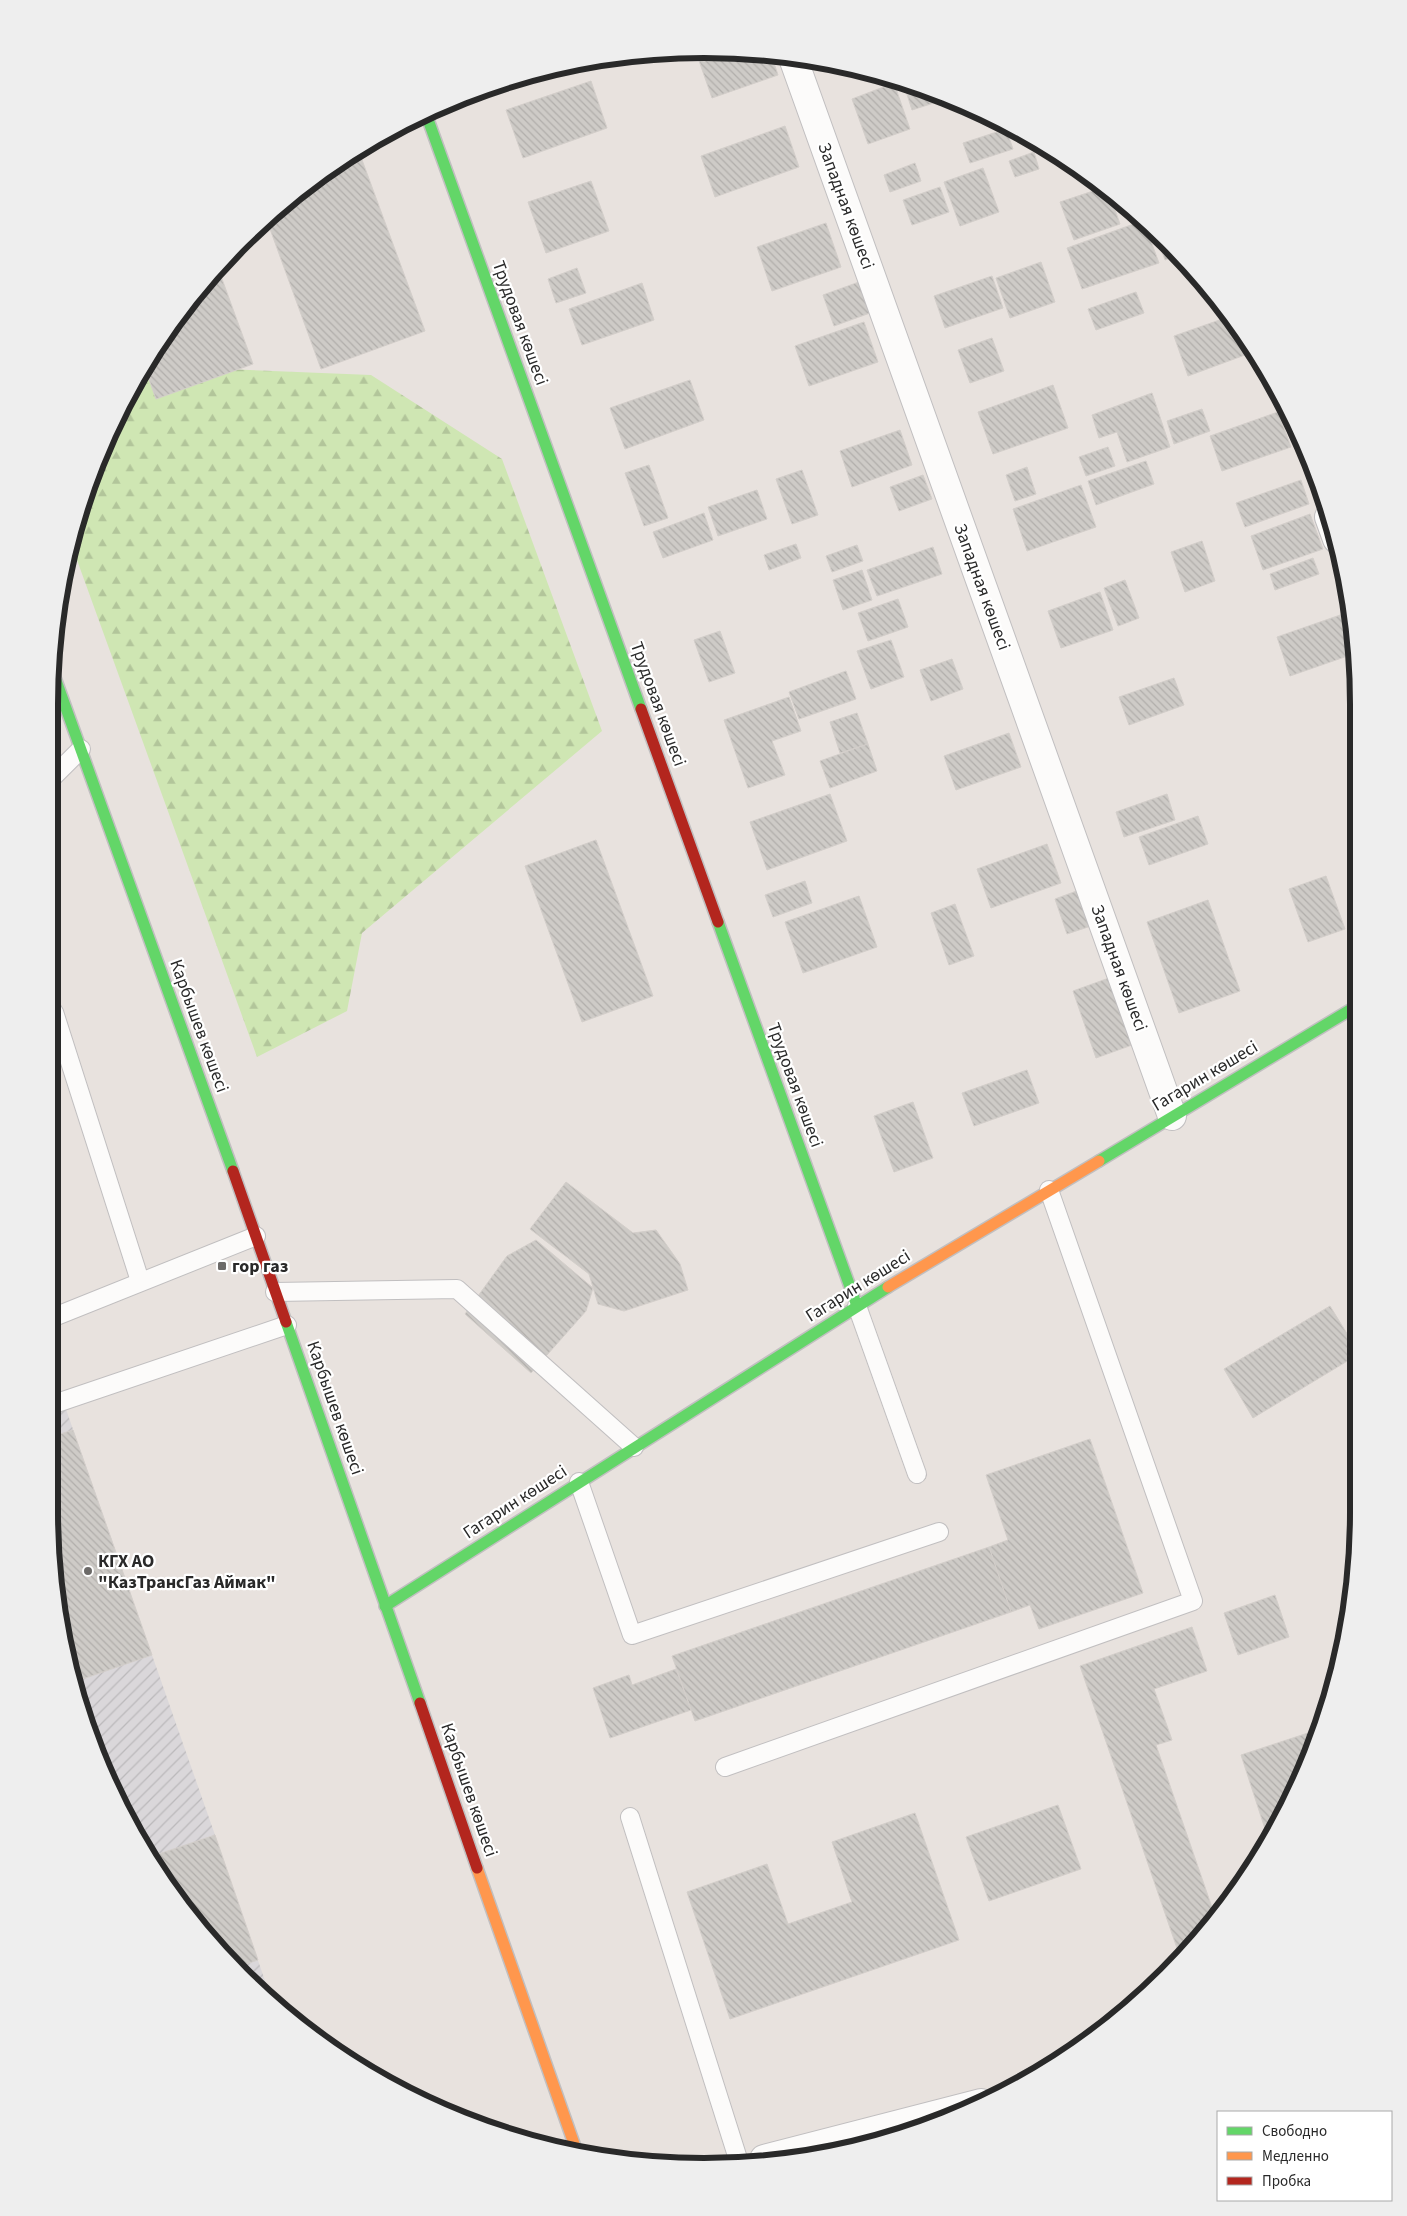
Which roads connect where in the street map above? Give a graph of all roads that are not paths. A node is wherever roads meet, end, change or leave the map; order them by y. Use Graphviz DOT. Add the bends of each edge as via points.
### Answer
graph roads {
  1 [pos="795,64"];
  2 [pos="428,120"];
  3 [pos="58,686"];
  4 [pos="81,749"];
  5 [pos="58,772"];
  6 [pos="1350,1010"];
  7 [pos="58,1025"];
  8 [pos="1172,1116"];
  9 [pos="1049,1190"];
  10 [pos="256,1236"];
  11 [pos="140,1281"];
  12 [pos="275,1292"];
  13 [pos="856,1306"];
  14 [pos="58,1315"];
  15 [pos="287,1324"];
  16 [pos="58,1403"];
  17 [pos="634,1447"];
  18 [pos="917,1474"];
  19 [pos="579,1482"];
  20 [pos="939,1532"];
  21 [pos="385,1606"];
  22 [pos="725,1766"];
  23 [pos="630,1817"];
  24 [pos="934,2115"];
  25 [pos="575,2145"];
  26 [pos="787,2153"];
  27 [pos="738,2157"];
  1 -- 8 [label="street, Западная көшесі"];
  2 -- 13 [label="street, Трудовая көшесі"];
  3 -- 4 [label="street, Карбышев көшесі"];
  4 -- 5 [label="lane"];
  4 -- 10 [label="street, Карбышев көшесі"];
  6 -- 8 [label="street, Гагарин көшесі"];
  7 -- 11 [label="lane"];
  8 -- 9 [label="street, Гагарин көшесі"];
  9 -- 13 [label="street, Гагарин көшесі"];
  9 -- 22 [label="lane" via="1193,1601"];
  10 -- 11 [label="lane"];
  10 -- 12 [label="street, Карбышев көшесі"];
  11 -- 14 [label="lane"];
  12 -- 15 [label="street, Карбышев көшесі"];
  12 -- 17 [label="lane" via="457,1289"];
  13 -- 17 [label="street, Гагарин көшесі"];
  13 -- 18 [label="lane"];
  15 -- 16 [label="lane"];
  15 -- 21 [label="street, Карбышев көшесі"];
  17 -- 19 [label="street, Гагарин көшесі"];
  19 -- 20 [label="lane" via="632,1635"];
  19 -- 21 [label="street, Гагарин көшесі"];
  21 -- 25 [label="street, Карбышев көшесі"];
  23 -- 27 [label="lane"];
  24 -- 26 [label="street"];
}
